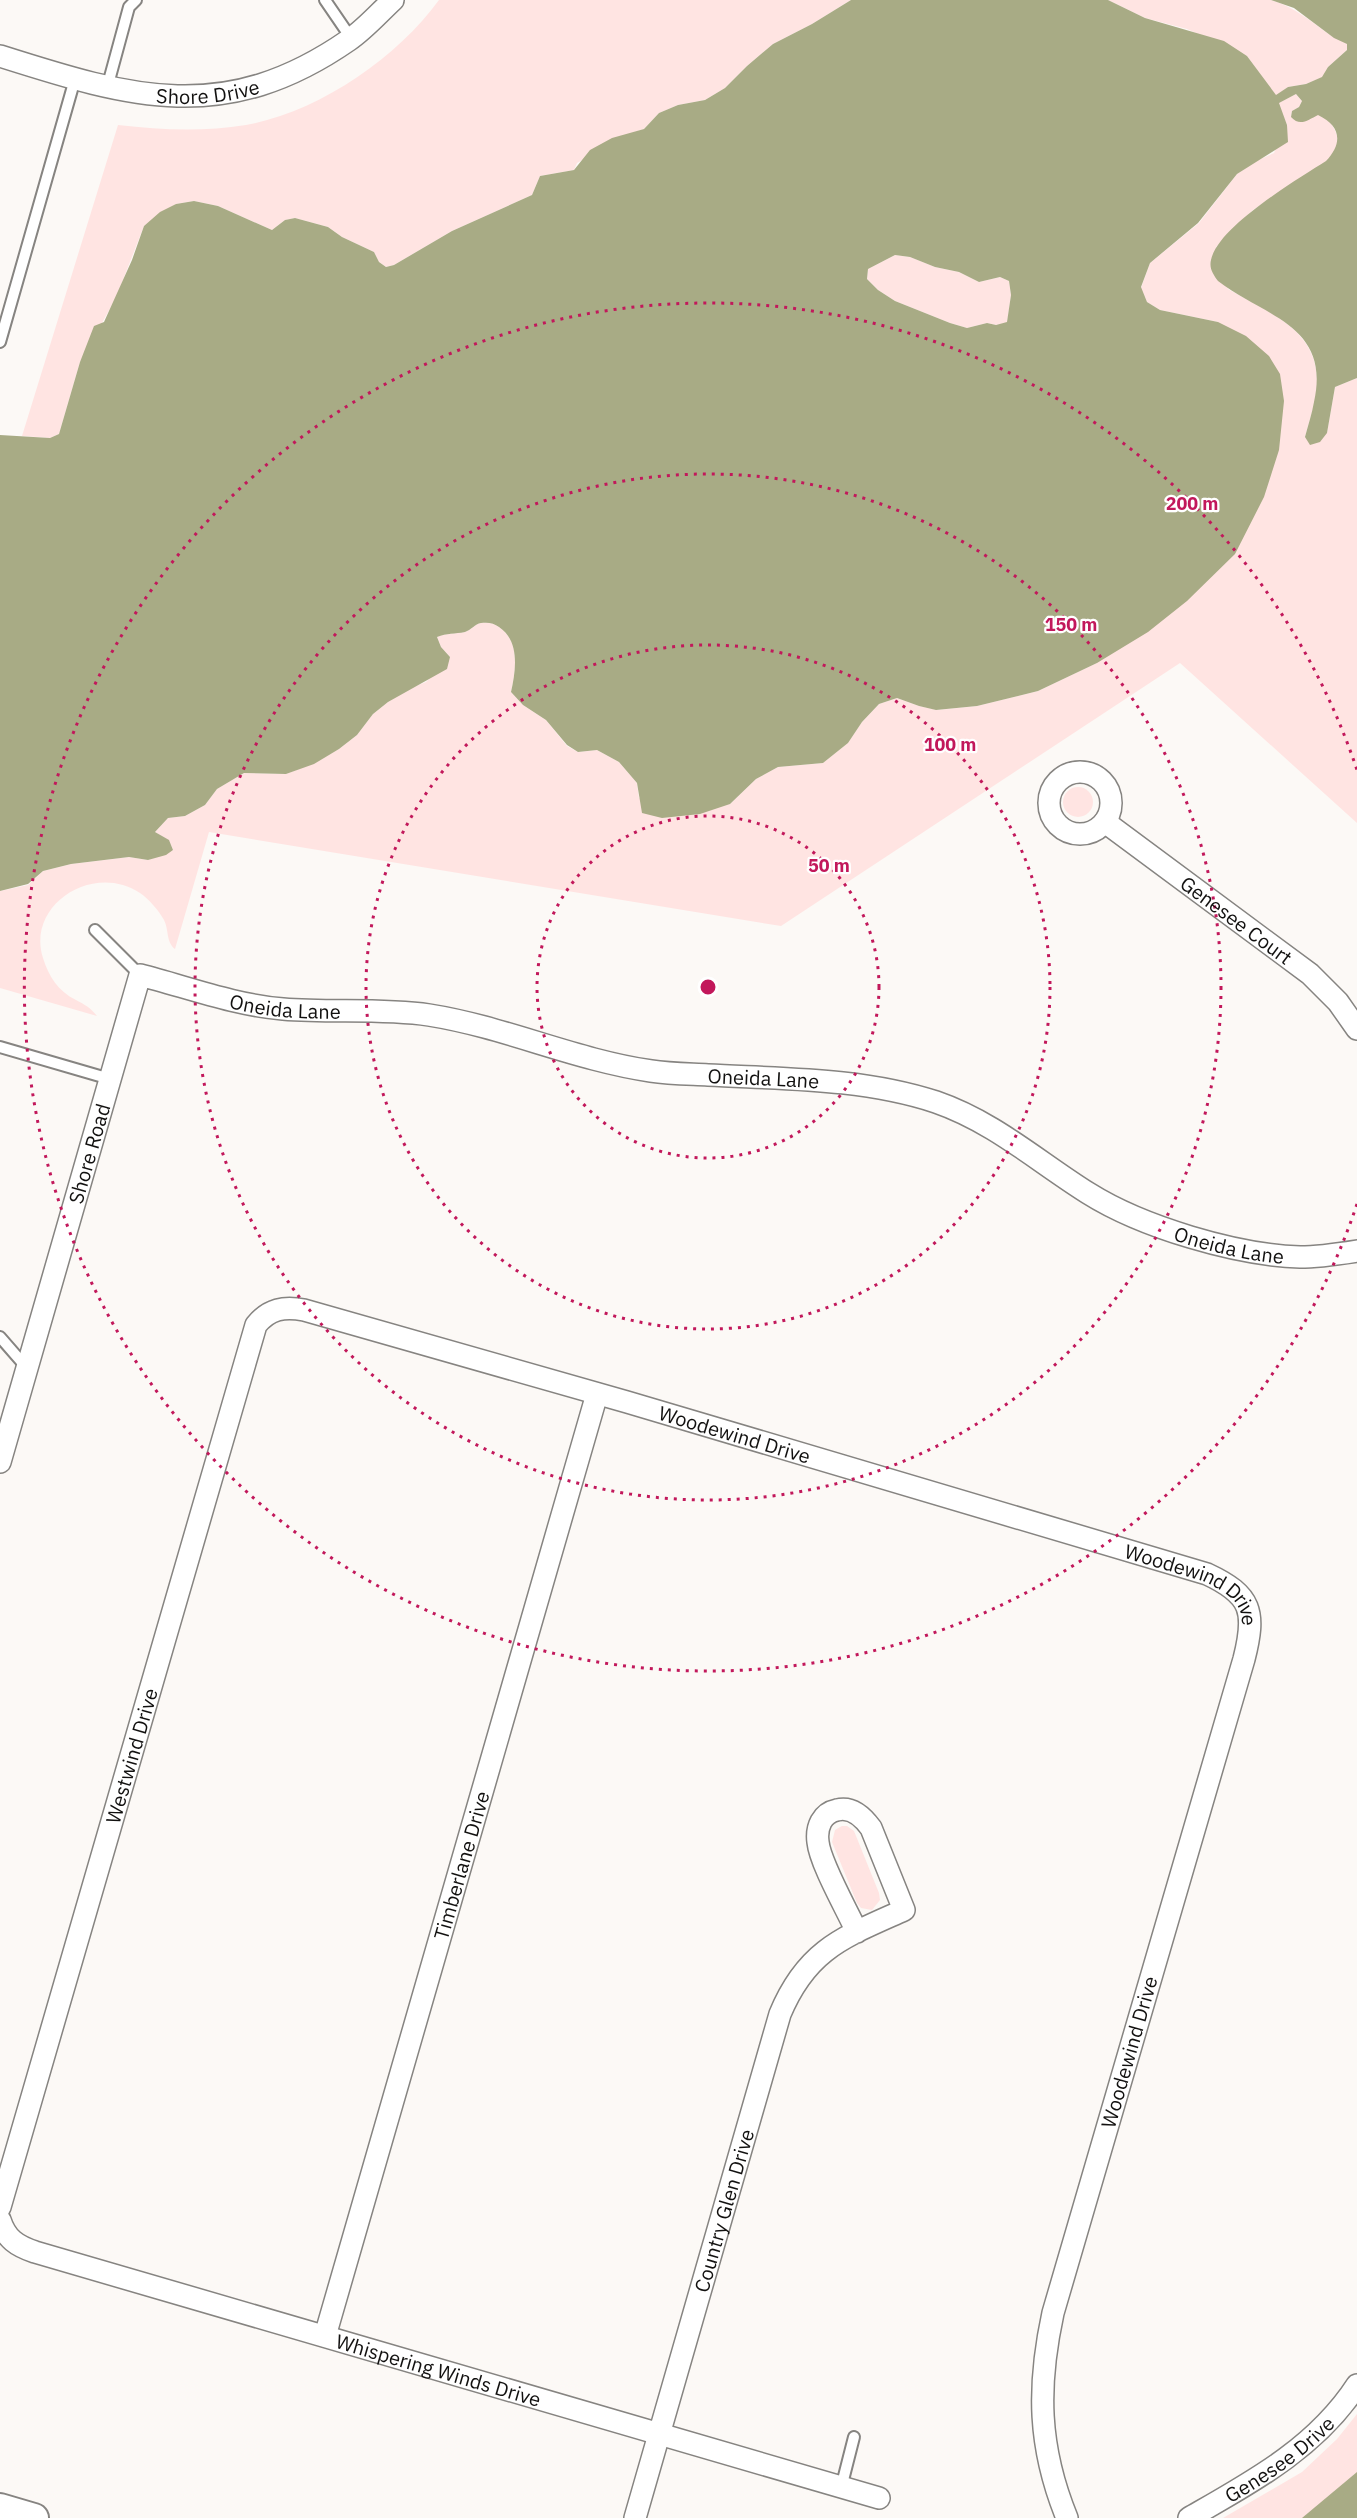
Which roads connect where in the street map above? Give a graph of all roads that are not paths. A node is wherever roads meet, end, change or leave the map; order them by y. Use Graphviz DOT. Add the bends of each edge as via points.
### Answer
graph roads {
  1 [pos="136,0"];
  2 [pos="325,0"];
  3 [pos="393,0"];
  4 [pos="351,38"];
  5 [pos="0,56"];
  6 [pos="75,80"];
  7 [pos="107,88"];
  8 [pos="0,342"];
  9 [pos="1105,822"];
  10 [pos="95,930"];
  11 [pos="140,975"];
  12 [pos="1357,1029"];
  13 [pos="0,1047"];
  14 [pos="110,1079"];
  15 [pos="1357,1251"];
  16 [pos="273,1311"];
  17 [pos="0,1337"];
  18 [pos="27,1368"];
  19 [pos="597,1394"];
  20 [pos="0,1462"];
  21 [pos="856,1932"];
  22 [pos="0,2207"];
  23 [pos="1,2225"];
  24 [pos="325,2336"];
  25 [pos="1357,2385"];
  26 [pos="659,2433"];
  27 [pos="854,2437"];
  28 [pos="841,2488"];
  29 [pos="879,2498"];
  30 [pos="0,2508"];
  31 [pos="34,2518"];
  32 [pos="635,2518"];
  33 [pos="1067,2518"];
  34 [pos="1189,2518"];
  1 -- 7 [label="lane" via="129,7"];
  2 -- 4 [label="lane"];
  3 -- 4 [label="street, Shore Drive"];
  4 -- 7 [label="street, Shore Drive" via="315,62 238,91 193,97"];
  5 -- 6 [label="street, Shore Drive"];
  6 -- 7 [label="street, Shore Drive"];
  6 -- 8 [label="lane"];
  9 -- 12 [label="street, Genesee Court" via="1310,975 1338,1002"];
  10 -- 11 [label="lane"];
  11 -- 14 [label="street, Shore Road"];
  11 -- 15 [label="street, Oneida Lane" via="259,1006 401,1013 452,1020 591,1060 655,1072 842,1082 893,1090 936,1102 980,1121 1090,1194 1144,1221 1248,1251 1299,1257"];
  13 -- 14 [label="lane"];
  14 -- 18 [label="street, Shore Road"];
  16 -- 19 [label="street, Woodewind Drive" via="289,1307 304,1310"];
  16 -- 22 [label="street, Westwind Drive" via="256,1325 251,1339"];
  17 -- 18 [label="lane"];
  18 -- 20 [label="street, Shore Road"];
  19 -- 24 [label="street, Timberlane Drive"];
  19 -- 33 [label="street, Woodewind Drive" via="1207,1574 1240,1594 1248,1610 1251,1620 1244,1659 1053,2313 1044,2356 1042,2409 1046,2445"];
  21 -- 21 [label="street, Country Glen Drive" via="904,1910 871,1828 857,1814 840,1809 828,1812 821,1821 818,1843"];
  21 -- 26 [label="street, Country Glen Drive" via="828,1948 800,1975 780,2014"];
  23 -- 24 [label="street, Whispering Winds Drive" via="13,2242 23,2248"];
  24 -- 26 [label="street, Whispering Winds Drive"];
  25 -- 34 [label="street, Genesee Drive" via="1338,2410 1287,2459"];
  26 -- 28 [label="street, Whispering Winds Drive"];
  26 -- 32 [label="street, Country Glen Drive"];
  27 -- 28 [label="lane"];
  28 -- 29 [label="street, Whispering Winds Drive"];
  30 -- 31 [label="main road"];
}
